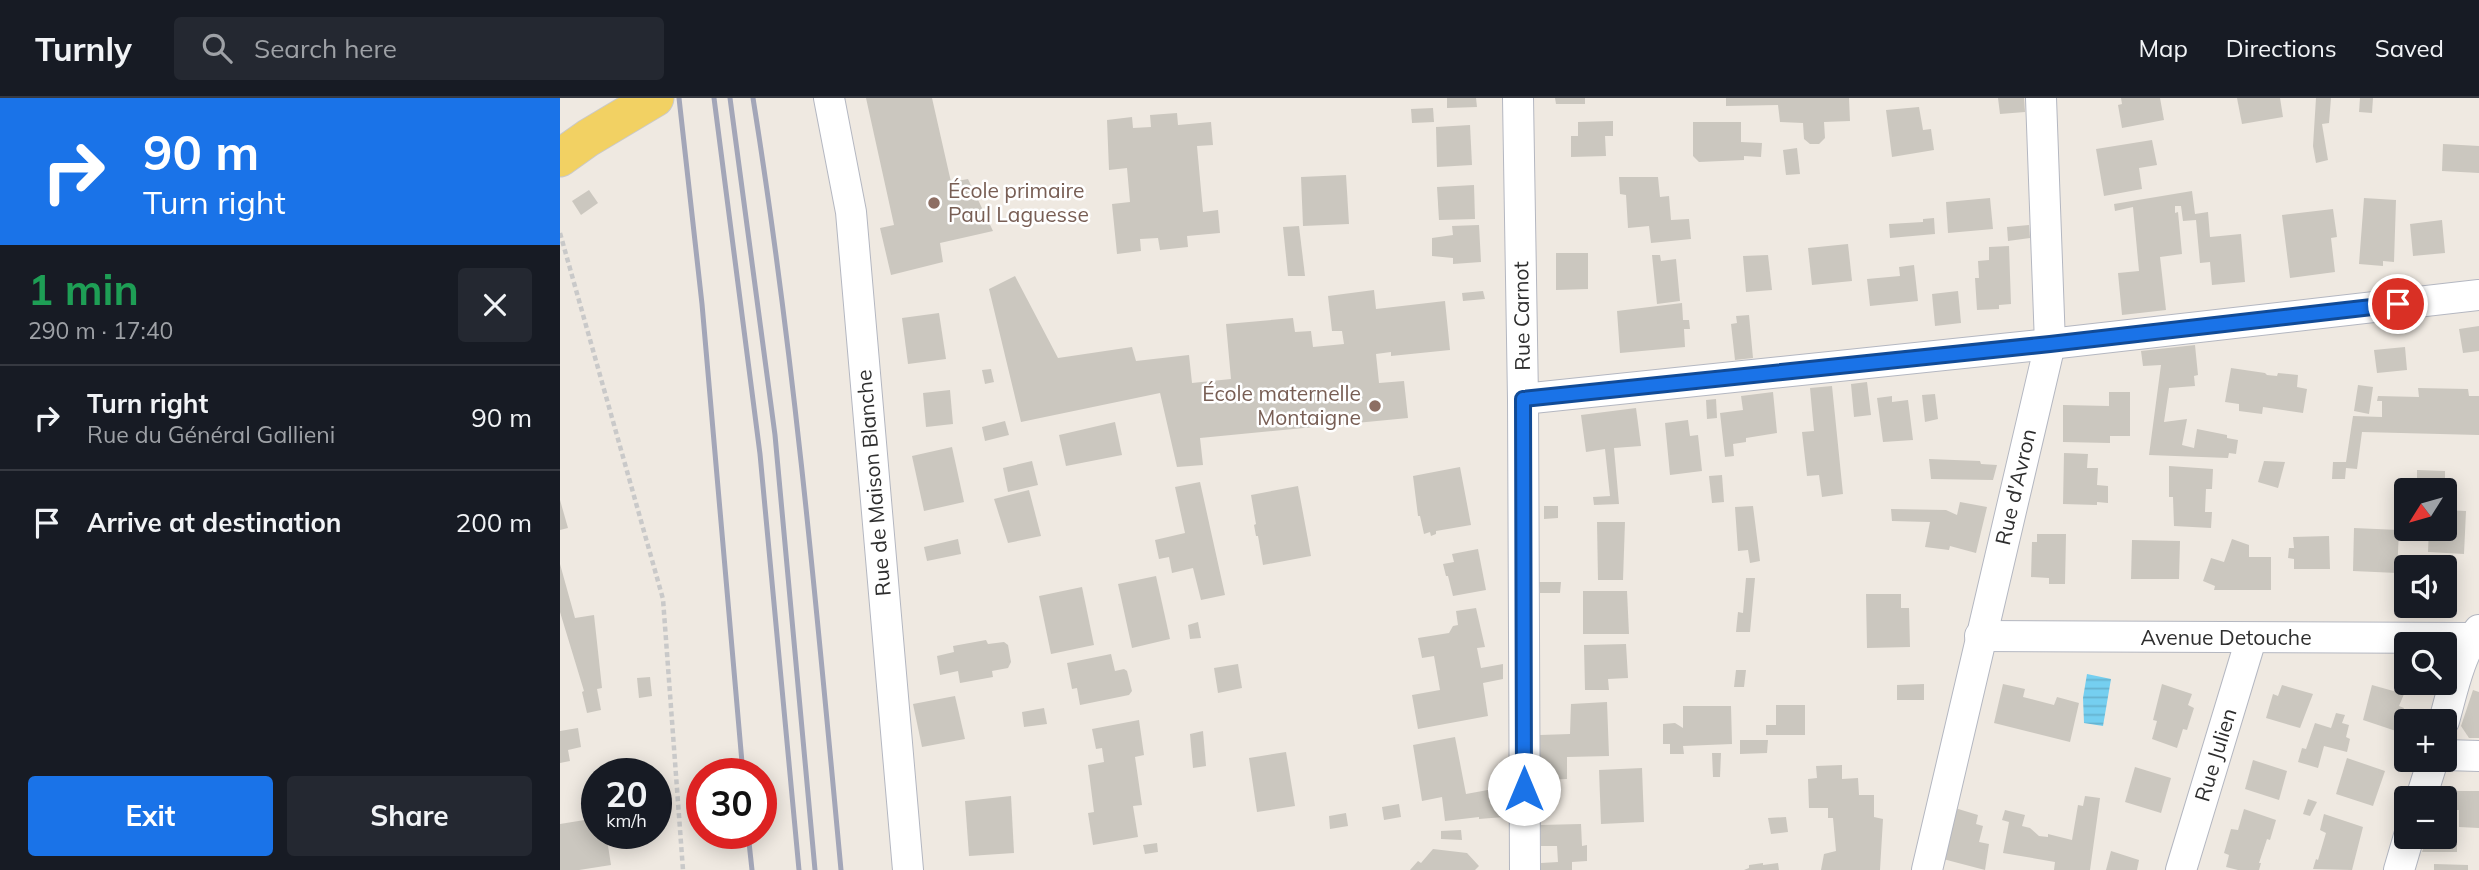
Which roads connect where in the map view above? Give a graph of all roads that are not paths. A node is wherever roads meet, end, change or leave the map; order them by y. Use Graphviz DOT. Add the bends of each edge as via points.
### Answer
graph roads {
  1 [pos="655,98"];
  2 [pos="829,98"];
  3 [pos="1518,98"];
  4 [pos="2041,98"];
  5 [pos="560,158"];
  6 [pos="2479,295"];
  7 [pos="2050,344"];
  8 [pos="1523,399"];
  9 [pos="2475,634"];
  10 [pos="1980,636"];
  11 [pos="2251,639"];
  12 [pos="2447,709"];
  13 [pos="2457,755"];
  14 [pos="2479,756"];
  15 [pos="2405,849"];
  16 [pos="908,870"];
  17 [pos="1524,870"];
  18 [pos="1927,870"];
  19 [pos="2180,870"];
  20 [pos="2399,870"];
  1 -- 5 [label="main road"];
  2 -- 16 [label="street, Rue de Maison Blanche" via="851,212"];
  3 -- 8 [label="street, Rue Carnot"];
  4 -- 7 [label="street, Rue d'Avron"];
  6 -- 7 [label="street"];
  7 -- 8 [label="street"];
  7 -- 10 [label="street, Rue d'Avron"];
  8 -- 17 [label="street, Rue Carnot"];
  9 -- 11 [label="street, Avenue Detouche"];
  9 -- 12 [label="street"];
  10 -- 11 [label="street, Avenue Detouche"];
  10 -- 18 [label="street, Rue d'Avron"];
  11 -- 19 [label="street, Rue Julien"];
  13 -- 14 [label="street"];
  15 -- 20 [label="street"];
}
